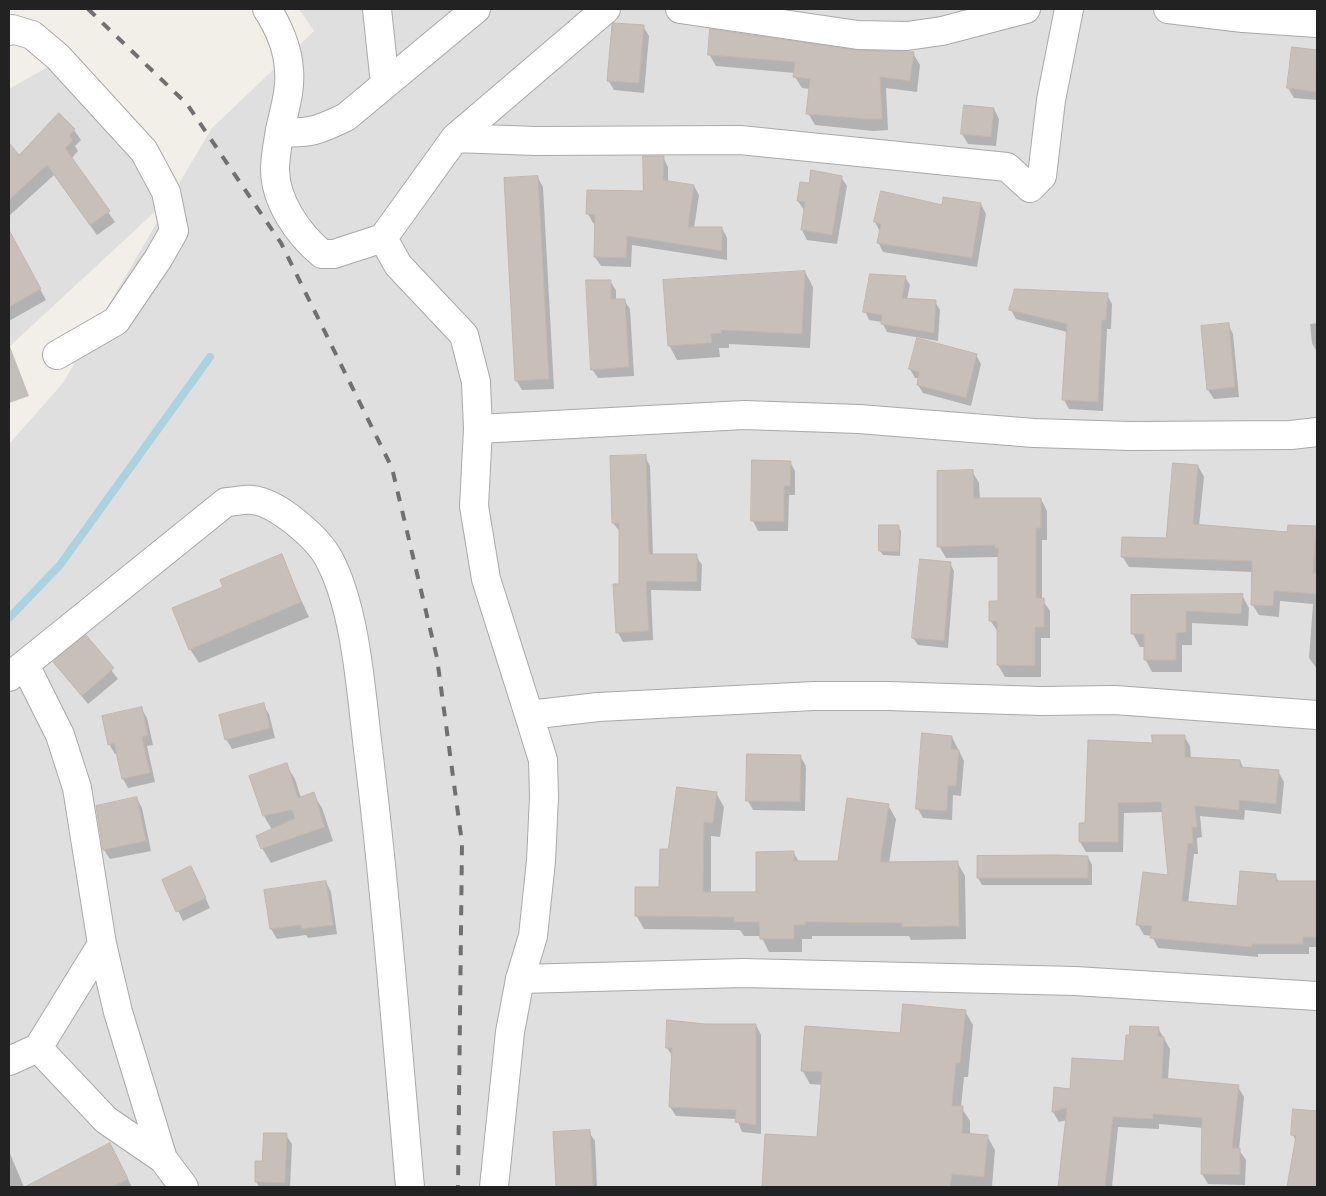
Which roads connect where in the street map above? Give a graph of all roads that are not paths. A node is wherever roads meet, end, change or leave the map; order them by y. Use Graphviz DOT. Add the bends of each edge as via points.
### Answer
graph roads {
  1 [pos="267,9"];
  2 [pos="377,9"];
  3 [pos="476,9"];
  4 [pos="606,9"];
  5 [pos="680,9"];
  6 [pos="1026,9"];
  7 [pos="1068,9"];
  8 [pos="1168,9"];
  9 [pos="1317,23"];
  10 [pos="9,31"];
  11 [pos="386,84"];
  12 [pos="280,132"];
  13 [pos="455,138"];
  14 [pos="383,238"];
  15 [pos="57,356"];
  16 [pos="478,429"];
  17 [pos="1317,432"];
  18 [pos="17,671"];
  19 [pos="529,715"];
  20 [pos="1317,715"];
  21 [pos="102,944"];
  22 [pos="520,979"];
  23 [pos="1317,996"];
  24 [pos="38,1048"];
  25 [pos="9,1061"];
  26 [pos="162,1159"];
  27 [pos="184,1187"];
  28 [pos="410,1187"];
  29 [pos="494,1187"];
  1 -- 12 [label="street" via="285,47 290,70"];
  2 -- 11 [label="street"];
  3 -- 11 [label="street"];
  4 -- 13 [label="street"];
  5 -- 6 [label="street" via="858,35 907,36 942,31"];
  7 -- 13 [label="street" via="1051,100 1042,176 1030,188 1007,168 740,140 536,142"];
  8 -- 9 [label="street"];
  10 -- 15 [label="street" via="32,35 58,57 144,151 166,192 174,231 116,320"];
  11 -- 12 [label="street" via="346,117 324,128 304,134"];
  12 -- 14 [label="street" via="275,169 279,192 292,220 311,245 322,254 334,254"];
  13 -- 14 [label="street"];
  14 -- 16 [label="street" via="398,265 464,335 476,382"];
  16 -- 17 [label="street" via="744,415 1131,436"];
  16 -- 19 [label="street" via="474,506 486,579"];
  18 -- 21 [label="street" via="60,735 77,788"];
  18 -- 28 [label="street" via="226,502 253,500 273,507 306,531 329,558 346,596 361,692 377,824"];
  19 -- 20 [label="street" via="598,707 814,696 888,696 1041,702 1115,700"];
  19 -- 22 [label="street" via="543,760 544,797 533,936"];
  21 -- 24 [label="street"];
  21 -- 26 [label="street" via="118,1012"];
  22 -- 23 [label="street" via="743,973 1075,981"];
  22 -- 29 [label="street" via="510,1032"];
  24 -- 25 [label="street"];
  24 -- 26 [label="street" via="106,1120"];
  26 -- 27 [label="street"];
}
